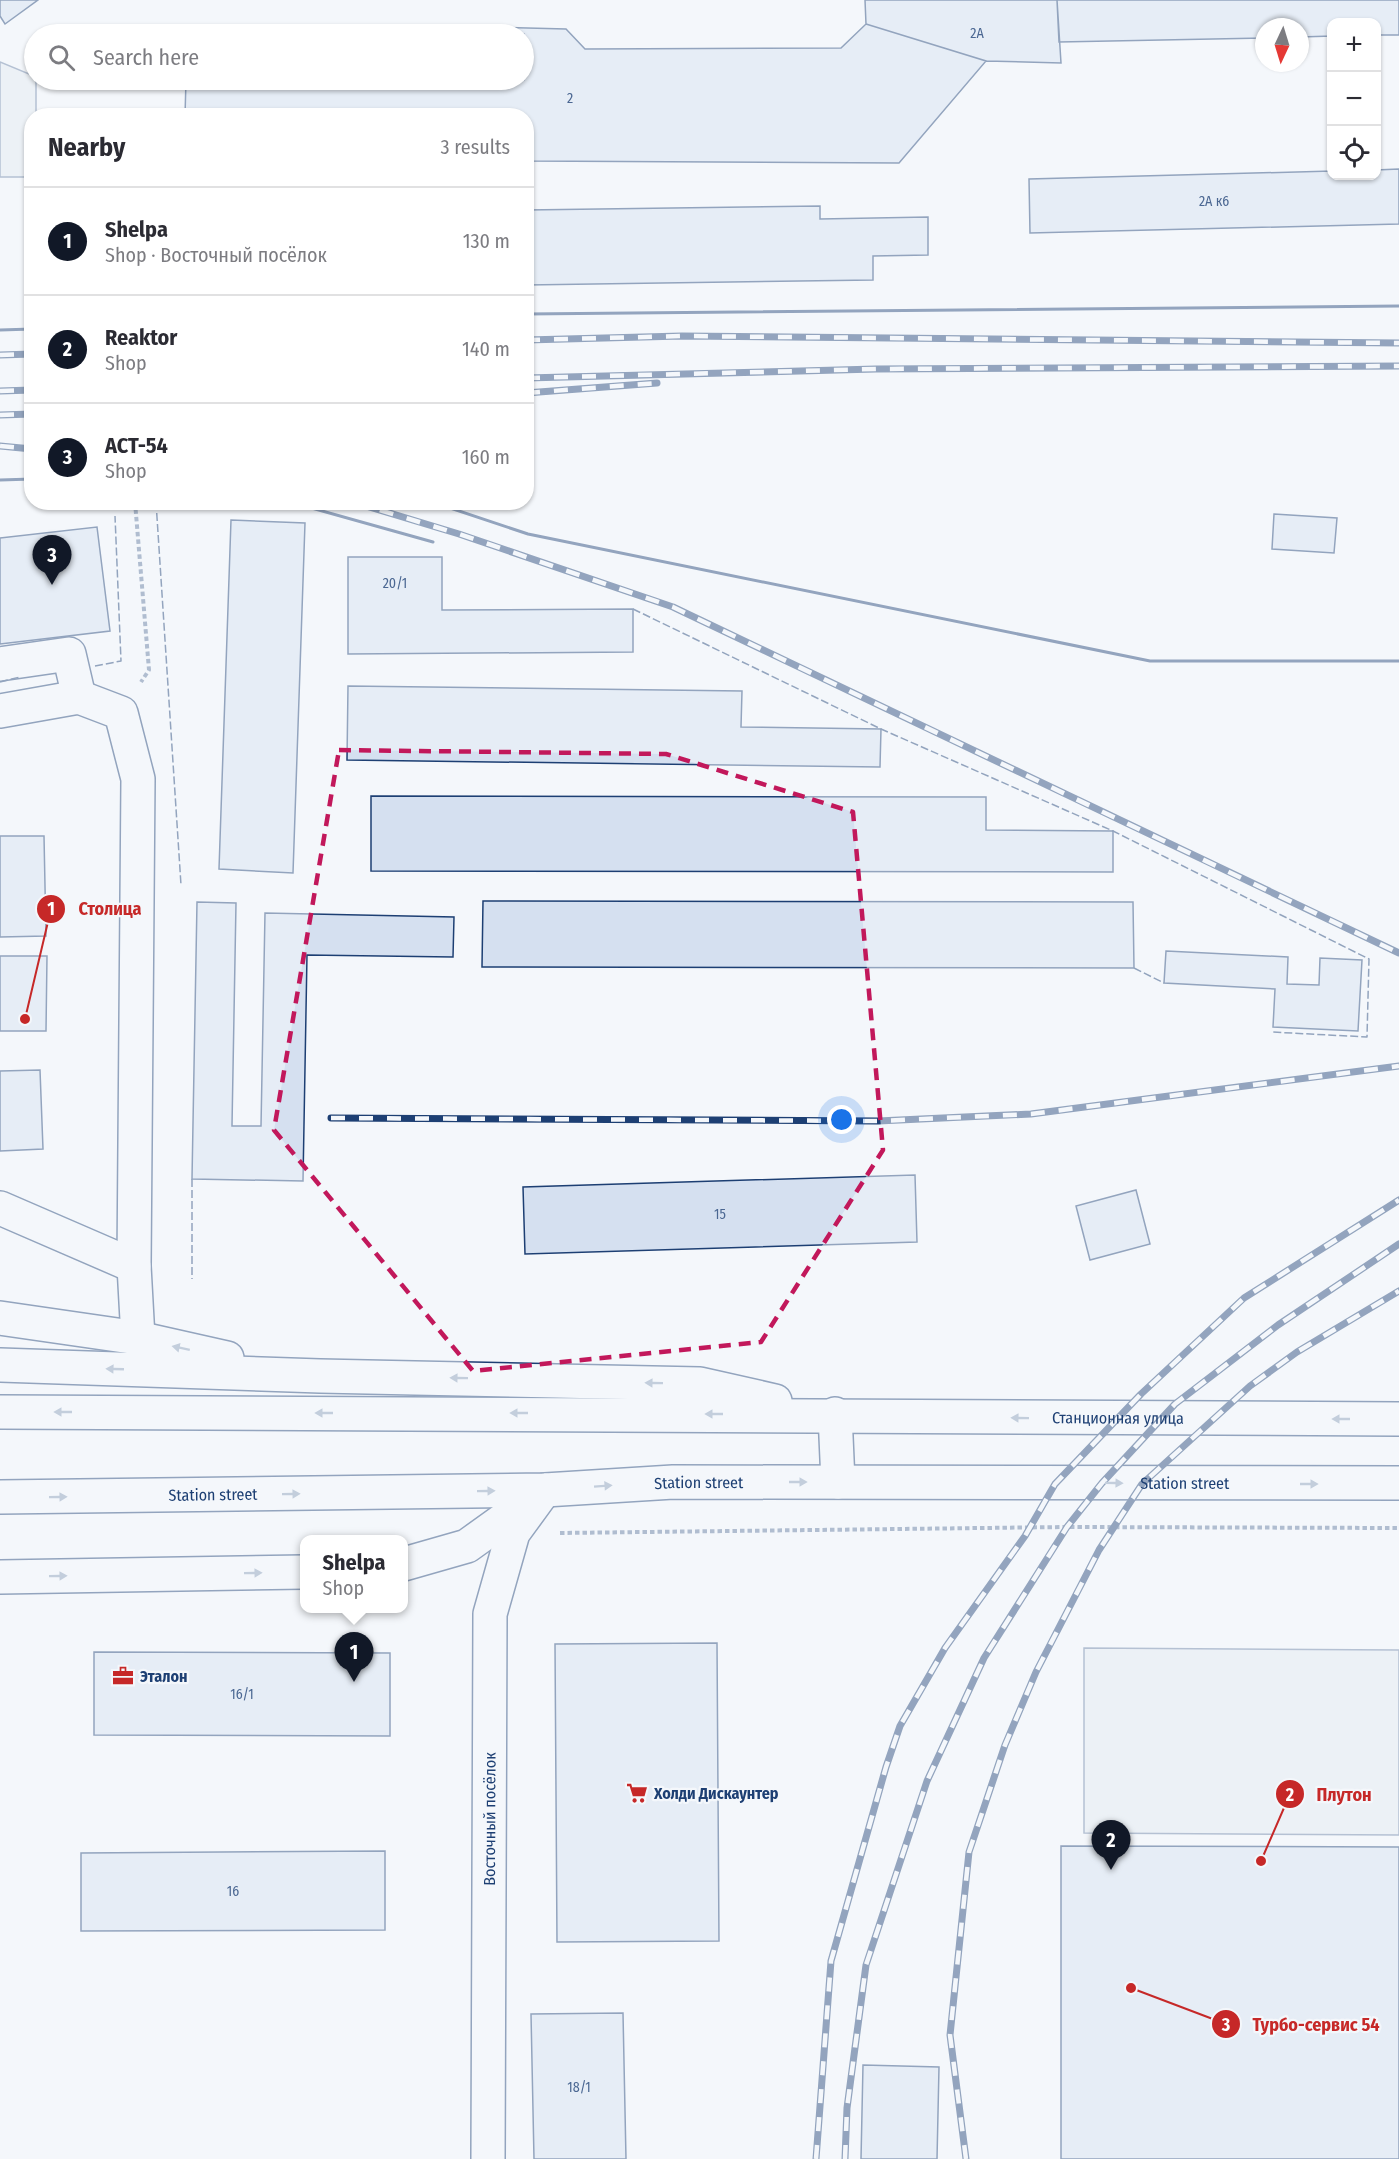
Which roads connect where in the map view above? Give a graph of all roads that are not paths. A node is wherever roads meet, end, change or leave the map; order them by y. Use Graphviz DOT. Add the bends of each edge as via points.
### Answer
graph roads {
  1 [pos="0,664"];
  2 [pos="79,697"];
  3 [pos="0,711"];
  4 [pos="0,1208"];
  5 [pos="135,1266"];
  6 [pos="0,1318"];
  7 [pos="138,1338"];
  8 [pos="0,1365"];
  9 [pos="320,1376"];
  10 [pos="0,1412"];
  11 [pos="835,1414"];
  12 [pos="1399,1419"];
  13 [pos="838,1482"];
  14 [pos="1399,1484"];
  15 [pos="545,1490"];
  16 [pos="0,1497"];
  17 [pos="408,1563"];
  18 [pos="300,1572"];
  19 [pos="0,1577"];
  20 [pos="488,2159"];
  1 -- 2 [label="main road" via="69,654"];
  2 -- 3 [label="main road"];
  2 -- 5 [label="main road" via="121,713 138,779"];
  4 -- 5 [label="main road"];
  5 -- 7 [label="main road"];
  6 -- 7 [label="main road"];
  9 -- 7 [label="main road, one-way"];
  9 -- 8 [label="main road, one-way"];
  11 -- 9 [label="main road, one-way" via="700,1384"];
  11 -- 10 [label="main road, one-way"];
  12 -- 11 [label="main road, Станционная улица, one-way" via="1116,1420"];
  11 -- 13 [label="main road"];
  13 -- 14 [label="main road, Station street, one-way"];
  15 -- 13 [label="main road, Station street, one-way" via="674,1482"];
  16 -- 15 [label="main road, Station street, one-way"];
  15 -- 17 [label="main road" via="467,1546"];
  15 -- 20 [label="main road, Восточный посёлок" via="513,1533 490,1614"];
  19 -- 18 [label="main road, one-way"];
}
